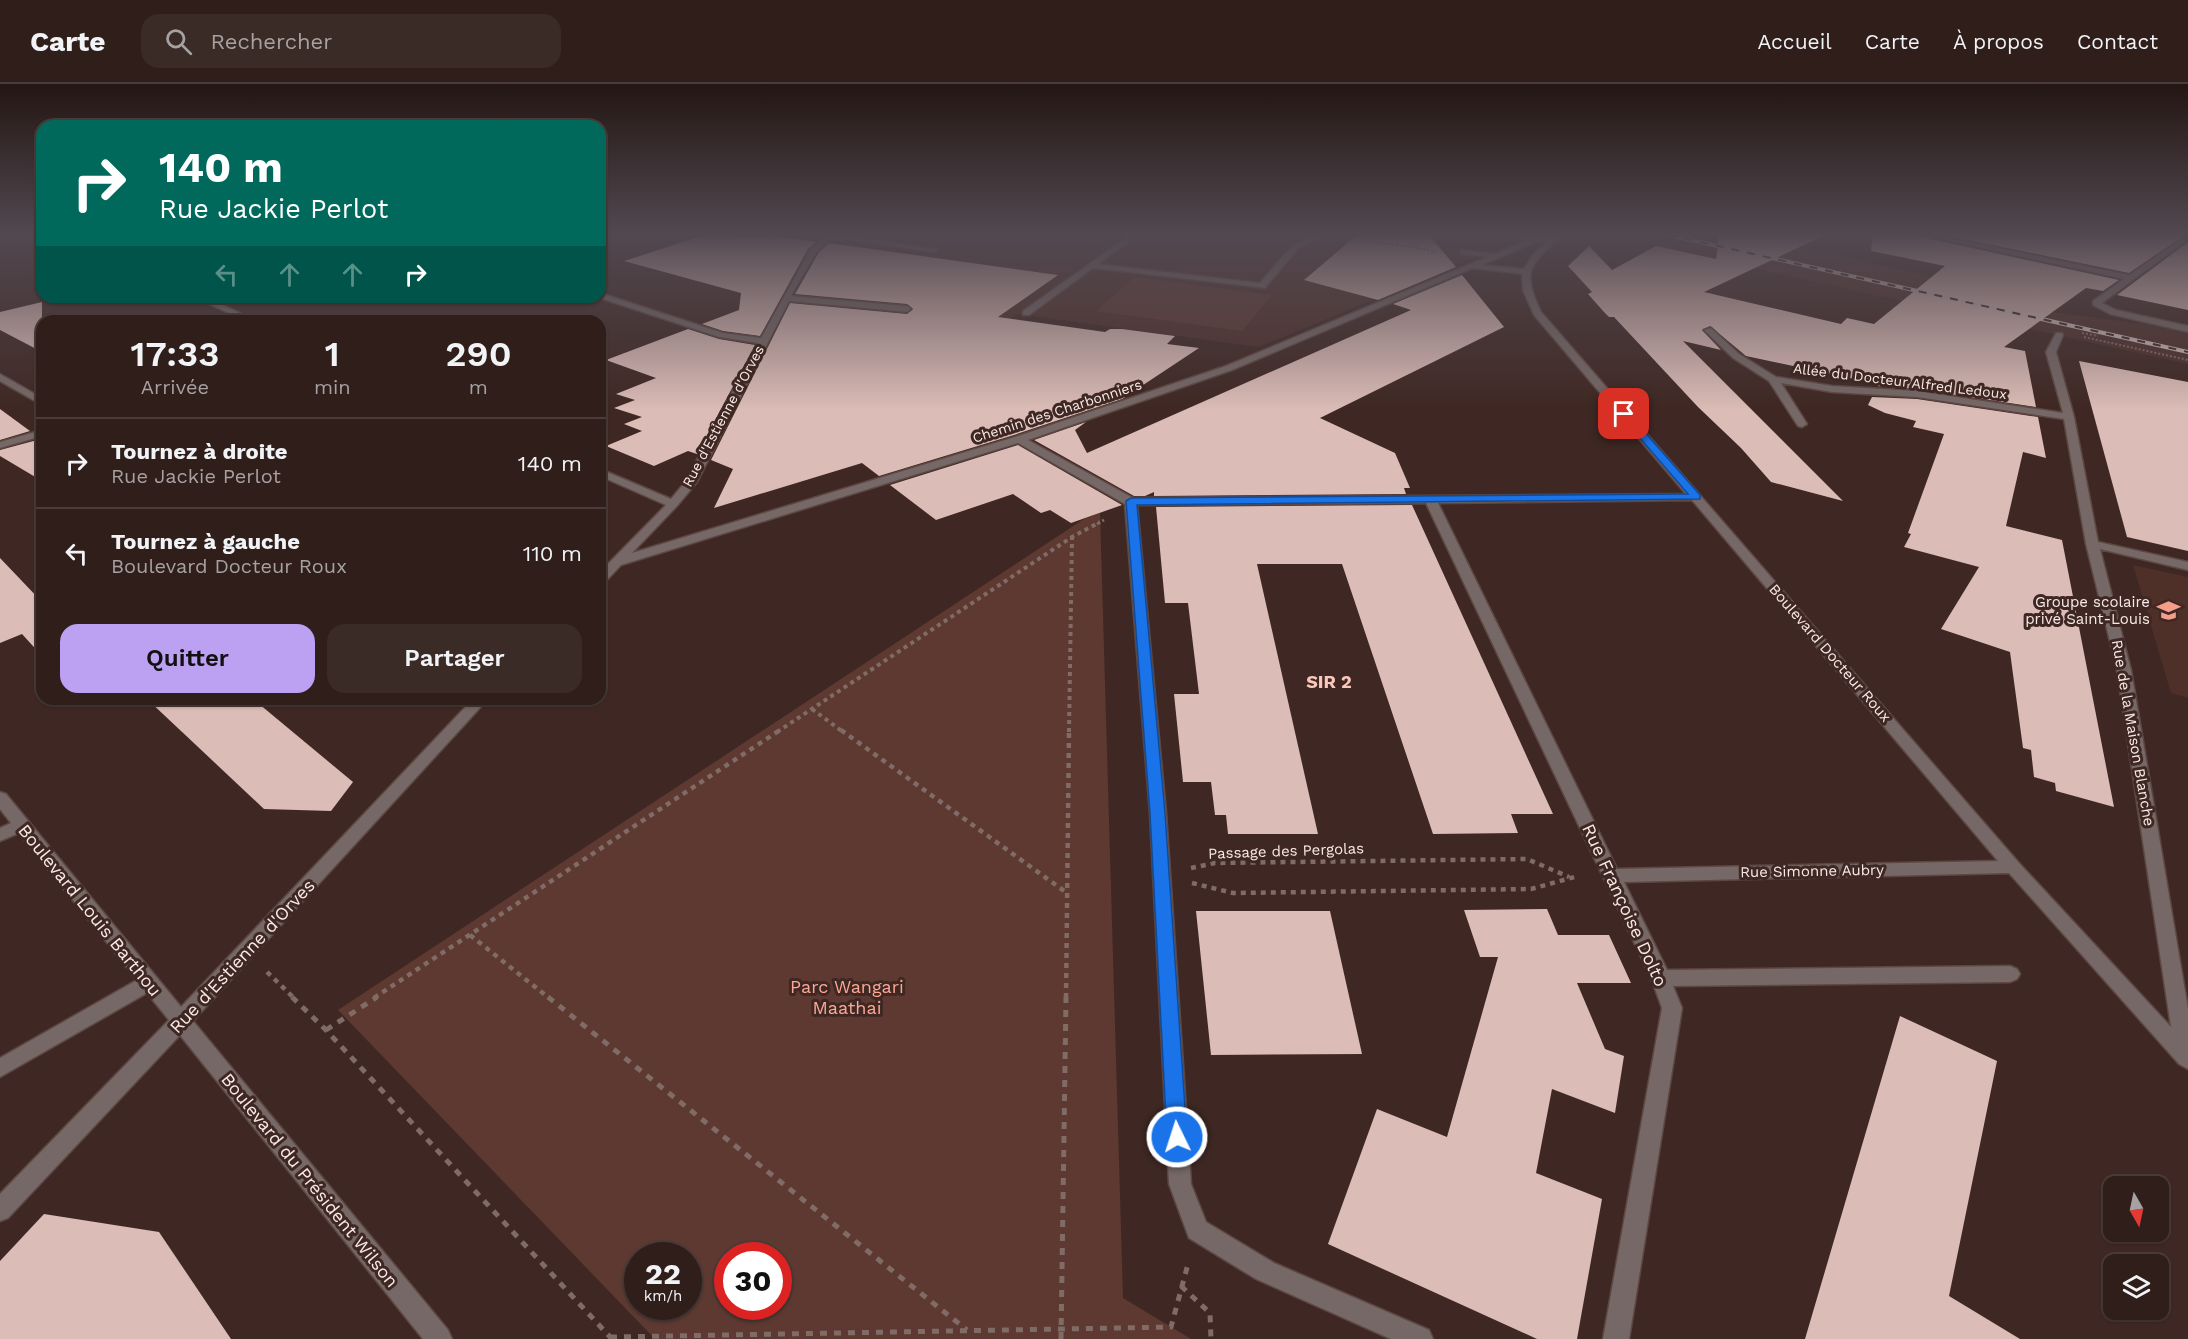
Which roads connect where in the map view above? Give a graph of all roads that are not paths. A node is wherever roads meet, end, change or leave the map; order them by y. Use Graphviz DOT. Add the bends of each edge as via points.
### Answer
graph roads {
  1 [pos="789,294"];
  2 [pos="1054,294"];
  3 [pos="1407,294"];
  4 [pos="1529,294"];
  5 [pos="2109,294"];
  6 [pos="606,298"];
  7 [pos="786,298"];
  8 [pos="212,303"];
  9 [pos="907,309"];
  10 [pos="1026,313"];
  11 [pos="239,315"];
  12 [pos="2188,329"];
  13 [pos="1708,330"];
  14 [pos="2059,335"];
  15 [pos="762,341"];
  16 [pos="0,377"];
  17 [pos="1773,379"];
  18 [pos="36,398"];
  19 [pos="2069,417"];
  20 [pos="1802,424"];
  21 [pos="36,435"];
  22 [pos="1019,439"];
  23 [pos="0,445"];
  24 [pos="606,475"];
  25 [pos="1696,497"];
  26 [pos="1430,499"];
  27 [pos="673,504"];
  28 [pos="1132,505"];
  29 [pos="2092,544"];
  30 [pos="617,562"];
  31 [pos="2188,566"];
  32 [pos="606,573"];
  33 [pos="475,705"];
  34 [pos="0,798"];
  35 [pos="22,825"];
  36 [pos="0,835"];
  37 [pos="2013,867"];
  38 [pos="1611,876"];
  39 [pos="2010,974"];
  40 [pos="1661,978"];
  41 [pos="150,982"];
  42 [pos="180,1022"];
  43 [pos="2187,1062"];
  44 [pos="0,1068"];
  45 [pos="0,1210"];
  46 [pos="439,1339"];
  47 [pos="1420,1339"];
  48 [pos="1616,1339"];
  1 -- 7 [label="street, Rue d'Estienne d'Orves"];
  2 -- 10 [label="street"];
  3 -- 22 [label="street, Chemin des Charbonniers" via="1229,368"];
  4 -- 25 [label="street, Boulevard Docteur Roux" via="1537,314"];
  5 -- 12 [label="street" via="2096,303 2106,310"];
  6 -- 15 [label="street" via="722,335"];
  7 -- 9 [label="street"];
  7 -- 15 [label="street, Rue d'Estienne d'Orves"];
  8 -- 11 [label="street"];
  13 -- 17 [label="street, Allée du Docteur Alfred Ledoux" via="1736,356"];
  14 -- 19 [label="street, Rue de la Maison Blanche" via="2051,352"];
  15 -- 27 [label="street, Rue d'Estienne d'Orves" via="691,482"];
  16 -- 18 [label="street"];
  17 -- 19 [label="street, Allée du Docteur Alfred Ledoux" via="1832,389 1917,394"];
  17 -- 20 [label="street"];
  19 -- 29 [label="street, Rue de la Maison Blanche"];
  21 -- 23 [label="street"];
  22 -- 28 [label="street"];
  22 -- 30 [label="street, Chemin des Charbonniers"];
  24 -- 27 [label="street"];
  25 -- 26 [label="street"];
  25 -- 37 [label="street, Boulevard Docteur Roux"];
  26 -- 28 [label="street"];
  26 -- 38 [label="street, Rue Françoise Dolto"];
  27 -- 30 [label="street, Rue d'Estienne d'Orves"];
  28 -- 47 [label="street" via="1180,1184 1197,1230 1265,1271"];
  29 -- 31 [label="street"];
  29 -- 43 [label="street, Rue de la Maison Blanche" via="2124,670"];
  30 -- 32 [label="street, Rue d'Estienne d'Orves"];
  33 -- 42 [label="street, Rue d'Estienne d'Orves"];
  34 -- 35 [label="street, Boulevard Louis Barthou"];
  35 -- 36 [label="street"];
  35 -- 41 [label="street, Boulevard Louis Barthou"];
  37 -- 38 [label="street, Rue Simonne Aubry"];
  37 -- 43 [label="street, Boulevard Docteur Roux"];
  38 -- 40 [label="street, Rue Françoise Dolto"];
  39 -- 40 [label="street"];
  40 -- 48 [label="street, Rue Françoise Dolto" via="1672,1008"];
  41 -- 42 [label="street, Boulevard Louis Barthou"];
  41 -- 44 [label="street"];
  42 -- 45 [label="street, Rue d'Estienne d'Orves"];
  42 -- 46 [label="street, Boulevard du Président Wilson"];
}
